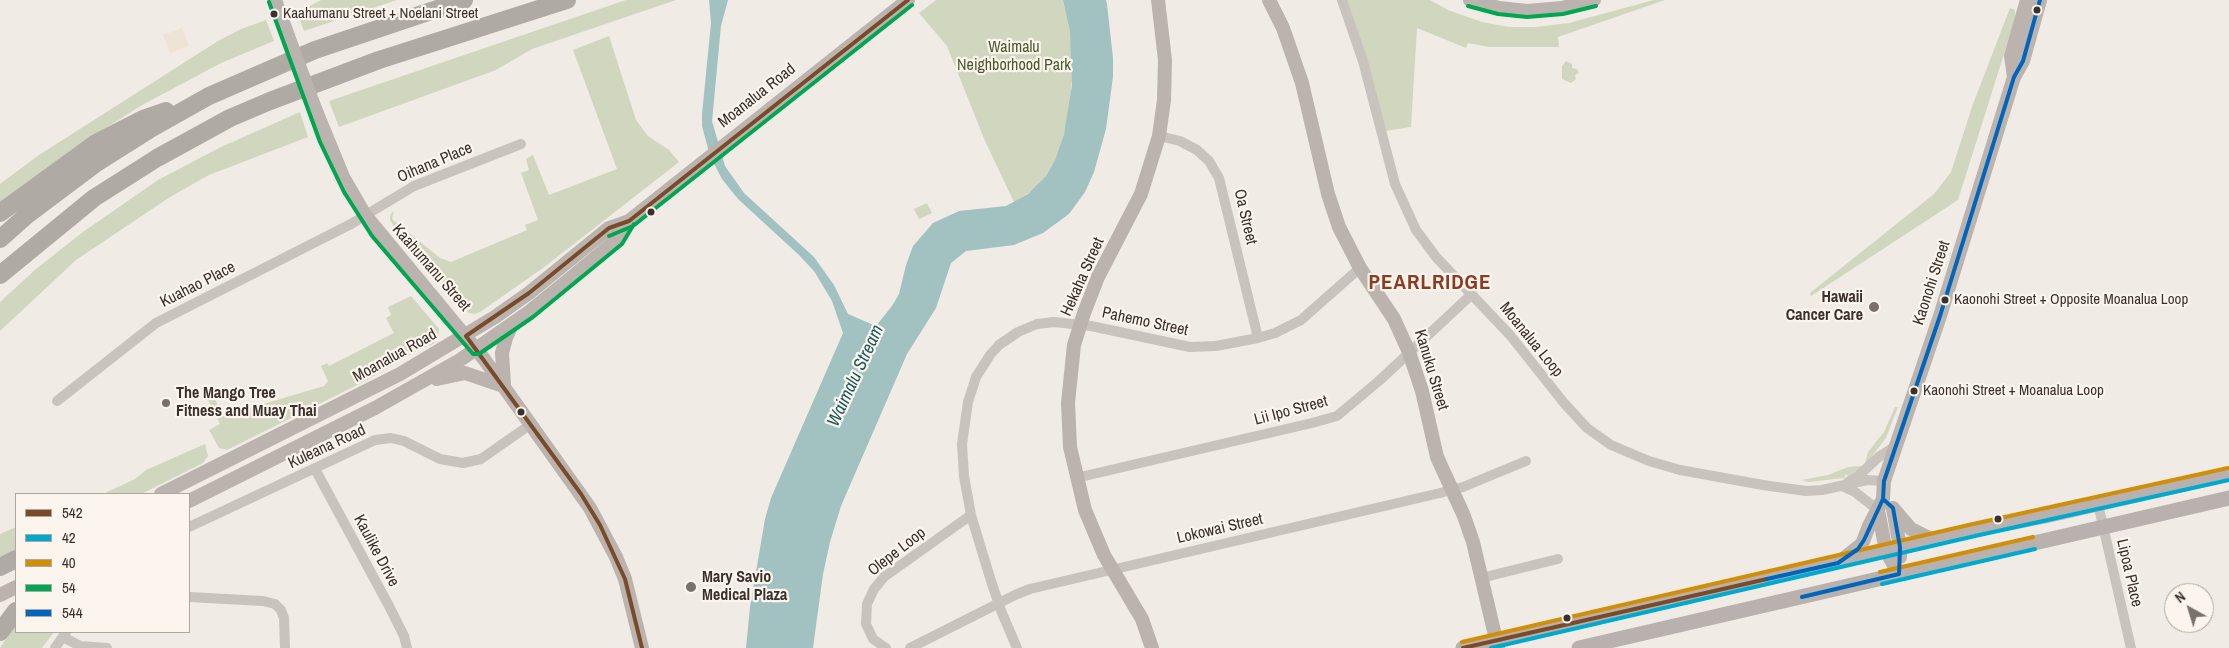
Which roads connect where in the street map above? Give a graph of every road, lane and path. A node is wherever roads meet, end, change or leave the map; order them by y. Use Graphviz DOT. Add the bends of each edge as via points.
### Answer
graph roads {
  1 [pos="275,0"];
  2 [pos="464,0"];
  3 [pos="567,0"];
  4 [pos="908,0"];
  5 [pos="1158,0"];
  6 [pos="1269,0"];
  7 [pos="1342,0"];
  8 [pos="1470,0"];
  9 [pos="1594,0"];
  10 [pos="2027,0"];
  11 [pos="2040,0"];
  12 [pos="2014,77"];
  13 [pos="209,96"];
  14 [pos="1159,136"];
  15 [pos="521,144"];
  16 [pos="0,212"];
  17 [pos="365,215"];
  18 [pos="629,221"];
  19 [pos="0,239"];
  20 [pos="1360,268"];
  21 [pos="0,275"];
  22 [pos="1472,294"];
  23 [pos="512,324"];
  24 [pos="1080,325"];
  25 [pos="466,336"];
  26 [pos="1258,338"];
  27 [pos="476,349"];
  28 [pos="1409,352"];
  29 [pos="422,383"];
  30 [pos="504,386"];
  31 [pos="57,401"];
  32 [pos="531,424"];
  33 [pos="1896,446"];
  34 [pos="1526,461"];
  35 [pos="315,469"];
  36 [pos="2229,474"];
  37 [pos="1076,478"];
  38 [pos="1884,481"];
  39 [pos="1841,486"];
  40 [pos="1451,490"];
  41 [pos="163,493"];
  42 [pos="2229,498"];
  43 [pos="190,500"];
  44 [pos="2098,504"];
  45 [pos="1885,506"];
  46 [pos="971,515"];
  47 [pos="190,527"];
  48 [pos="2103,527"];
  49 [pos="1933,540"];
  50 [pos="1893,549"];
  51 [pos="1558,559"];
  52 [pos="15,560"];
  53 [pos="1838,563"];
  54 [pos="15,566"];
  55 [pos="0,567"];
  56 [pos="1112,570"];
  57 [pos="0,574"];
  58 [pos="1899,574"];
  59 [pos="1481,578"];
  60 [pos="15,588"];
  61 [pos="0,595"];
  62 [pos="190,597"];
  63 [pos="998,603"];
  64 [pos="15,612"];
  65 [pos="0,632"];
  66 [pos="65,634"];
  67 [pos="1497,644"];
  68 [pos="55,648"];
  69 [pos="107,648"];
  70 [pos="285,648"];
  71 [pos="407,648"];
  72 [pos="642,648"];
  73 [pos="886,648"];
  74 [pos="910,648"];
  75 [pos="1017,648"];
  76 [pos="1152,648"];
  77 [pos="1463,648"];
  78 [pos="1579,648"];
  79 [pos="2131,648"];
  1 -- 17 [label="street, Kaahumanu Street, bridge" via="342,177"];
  2 -- 13 [label="highway" via="315,50"];
  3 -- 21 [label="highway" via="379,60 230,118 157,158 94,198"];
  4 -- 18 [label="street, Moanalua Road"];
  5 -- 14 [label="street, Hekaha Street" via="1165,60"];
  6 -- 20 [label="street, Kanuku Street" via="1283,28 1302,82 1336,218"];
  7 -- 22 [label="street, Moanalua Loop" via="1363,61 1401,201 1424,241"];
  8 -- 9 [label="street" via="1527,11 1562,8"];
  10 -- 12 [label="street, Kaonohi Street" via="2011,56"];
  11 -- 12 [label="street, Kaonohi Street" via="2023,61"];
  12 -- 33 [label="street, Kaonohi Street"];
  13 -- 16 [label="highway" via="143,119 96,143"];
  13 -- 19 [label="highway" via="94,164"];
  14 -- 24 [label="street, Hekaha Street" via="1141,194 1098,277"];
  14 -- 26 [label="street, Oa Street" via="1188,144 1197,150 1209,160 1219,178"];
  15 -- 17 [label="street, Oihana Place" via="414,186"];
  17 -- 25 [label="street, Kaahumanu Street"];
  17 -- 31 [label="street, Kuahao Place" via="156,322"];
  18 -- 23 [label="street, Moanalua Road" via="618,239"];
  18 -- 25 [label="street, Moanalua Road" via="609,228 530,292"];
  20 -- 26 [label="street, Pahemo Street" via="1301,320"];
  20 -- 28 [label="street, Kanuku Street" via="1394,319"];
  22 -- 28 [label="street, Lii Ipo Street"];
  22 -- 39 [label="street, Moanalua Loop" via="1510,335 1577,418 1623,452 1664,466 1763,486 1806,491"];
  23 -- 27 [label="street, Moanalua Road"];
  23 -- 30 [label="street" via="503,349"];
  24 -- 26 [label="street, Pahemo Street" via="1190,347"];
  24 -- 37 [label="street, Hekaha Street" via="1072,359 1068,403 1070,447"];
  24 -- 46 [label="street, Pahemo Street" via="1054,322 1028,327 999,345 983,365 972,388 963,430 964,476"];
  25 -- 27 [label="street, Kaahumanu Street"];
  25 -- 41 [label="street, Moanalua Road" via="371,389"];
  27 -- 29 [label="street, Moanalua Road"];
  27 -- 30 [label="street, Kaahumanu Street"];
  28 -- 37 [label="street, Lii Ipo Street" via="1347,408 1331,418"];
  28 -- 40 [label="street, Kanuku Street" via="1422,391 1434,447"];
  29 -- 30 [label="street" via="465,373"];
  29 -- 43 [label="street, Moanalua Road"];
  30 -- 32 [label="street, Kaahumanu Street"];
  32 -- 35 [label="street, Kuleana Road" via="487,455 468,463 447,462 404,440 384,438"];
  32 -- 72 [label="street, Kaahumanu Street" via="581,494 609,543 625,579"];
  33 -- 38 [label="street, Kaonohi Street"];
  33 -- 39 [label="street, Moanalua Loop"];
  34 -- 40 [label="street, Lokowai Street"];
  35 -- 47 [label="street, Kuleana Road"];
  35 -- 71 [label="street, Kaulike Drive" via="389,606"];
  36 -- 44 [label="main road"];
  37 -- 56 [label="street, Hekaha Street" via="1092,529"];
  38 -- 39 [label="street, Moanalua Loop" via="1866,480"];
  38 -- 45 [label="street, Kaonohi Street"];
  39 -- 45 [label="street"];
  40 -- 56 [label="street, Lokowai Street"];
  40 -- 59 [label="street, Kanuku Street" via="1466,523"];
  42 -- 48 [label="main road"];
  44 -- 48 [label="street, Lipoa Place"];
  44 -- 49 [label="main road"];
  45 -- 49 [label="street" via="1911,530"];
  45 -- 50 [label="street, Kaonohi Street"];
  45 -- 53 [label="street" via="1869,526 1862,544"];
  46 -- 63 [label="street, Pahemo Street"];
  46 -- 73 [label="street, Olepe Loop" via="884,577 874,589 867,604 866,624 873,639"];
  48 -- 58 [label="main road"];
  48 -- 79 [label="street, Lipoa Place"];
  49 -- 50 [label="main road"];
  50 -- 53 [label="main road"];
  50 -- 58 [label="street, Kaonohi Street"];
  51 -- 59 [label="street"];
  52 -- 55 [label="highway"];
  53 -- 67 [label="main road"];
  54 -- 57 [label="street"];
  56 -- 63 [label="street, Lokowai Street" via="1030,589"];
  56 -- 76 [label="street, Hekaha Street" via="1142,620"];
  58 -- 78 [label="main road"];
  59 -- 67 [label="street, Kanuku Street"];
  60 -- 61 [label="street"];
  62 -- 70 [label="street" via="275,604 284,618"];
  63 -- 74 [label="street"];
  63 -- 75 [label="street, Pahemo Street"];
  64 -- 65 [label="highway"];
  66 -- 68 [label="street"];
  66 -- 69 [label="street" via="80,646"];
  67 -- 77 [label="main road"];
}
